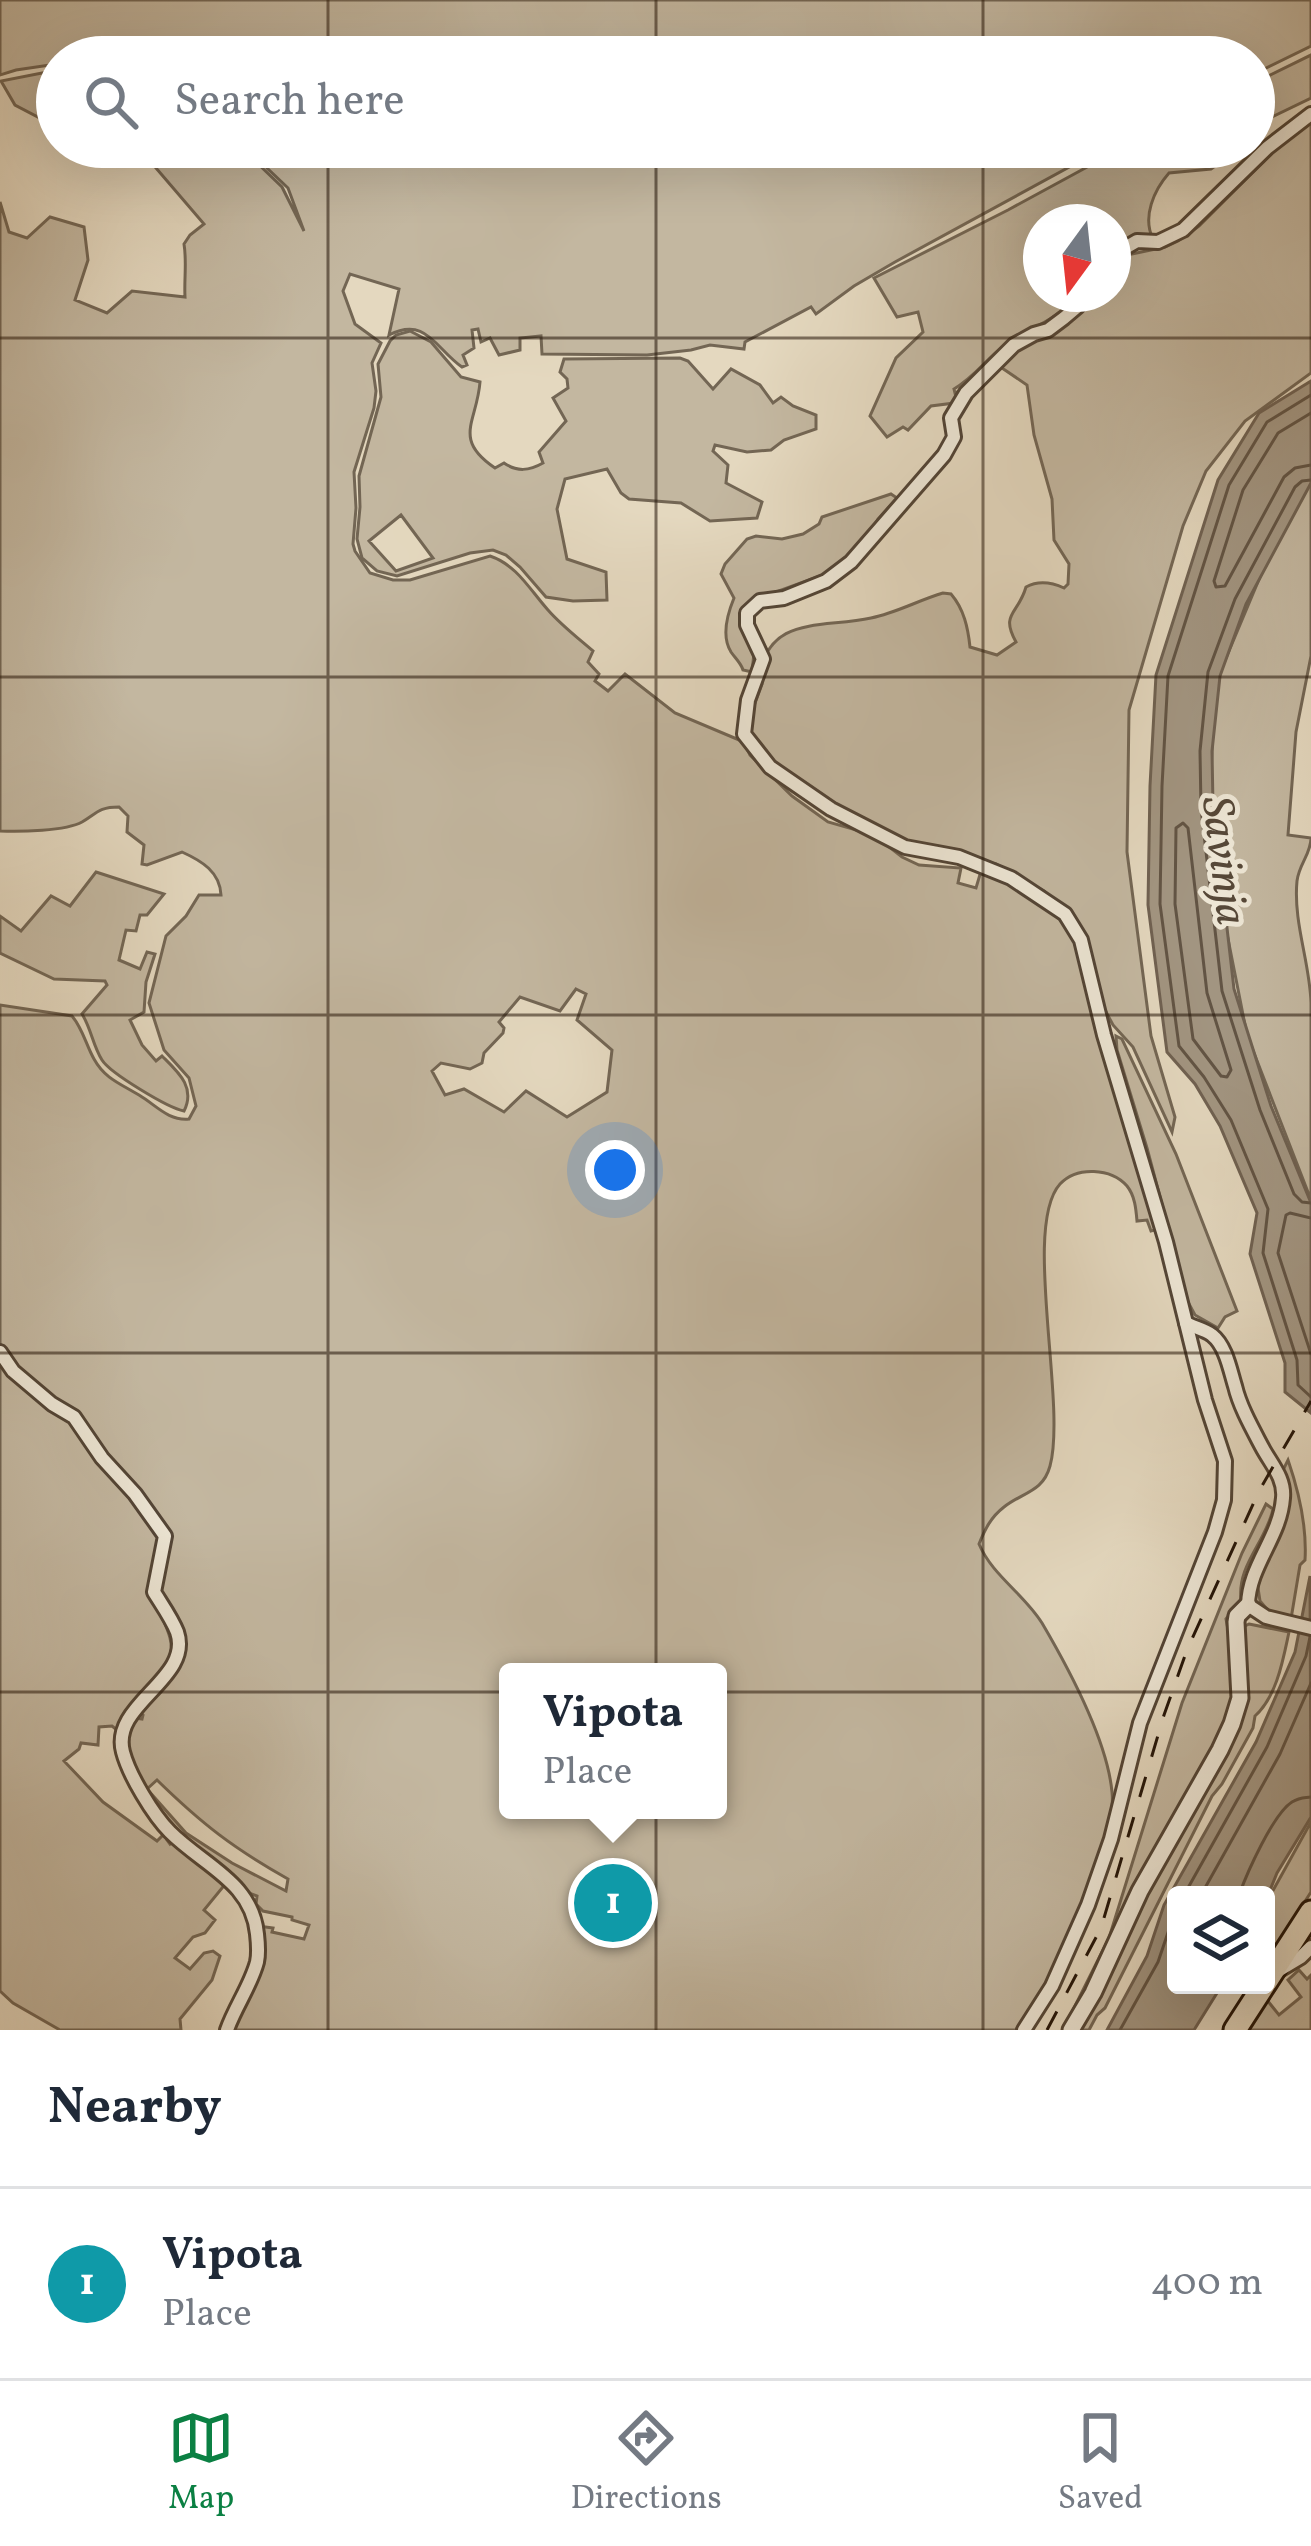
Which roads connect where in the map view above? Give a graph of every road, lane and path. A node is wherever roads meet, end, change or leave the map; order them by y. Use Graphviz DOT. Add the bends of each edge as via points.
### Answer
graph roads {
  1 [pos="1311,114"];
  2 [pos="1275,142"];
  3 [pos="1247,168"];
  4 [pos="1131,244"];
  5 [pos="1071,312"];
  6 [pos="1186,1324"];
  7 [pos="0,1352"];
  8 [pos="1248,1605"];
  9 [pos="1311,1628"];
  10 [pos="1311,1912"];
  11 [pos="1311,1947"];
  12 [pos="1275,1968"];
  13 [pos="1275,1976"];
  14 [pos="1258,1994"];
  15 [pos="227,2030"];
  16 [pos="1024,2030"];
  17 [pos="1071,2030"];
  18 [pos="1234,2030"];
  1 -- 2 [label="street"];
  3 -- 4 [label="street" via="1183,230"];
  5 -- 6 [label="street" via="1014,345 966,393 944,455 851,562 826,581 760,601 747,613 763,658 744,734 770,766 831,809 905,847 1011,878 1065,914 1082,940"];
  6 -- 8 [label="street" via="1214,1335 1281,1477 1278,1528 1259,1559"];
  6 -- 16 [label="street" via="1225,1461 1224,1500 1140,1723 1095,1885"];
  7 -- 15 [label="street" via="74,1417 165,1536 154,1592 179,1635 177,1656 127,1719 122,1750 168,1831 254,1911 257,1962"];
  8 -- 9 [label="street"];
  8 -- 17 [label="street" via="1236,1622 1240,1698 1232,1724"];
  10 -- 12 [label="main road"];
  11 -- 13 [label="street"];
  14 -- 18 [label="main road"];
}
